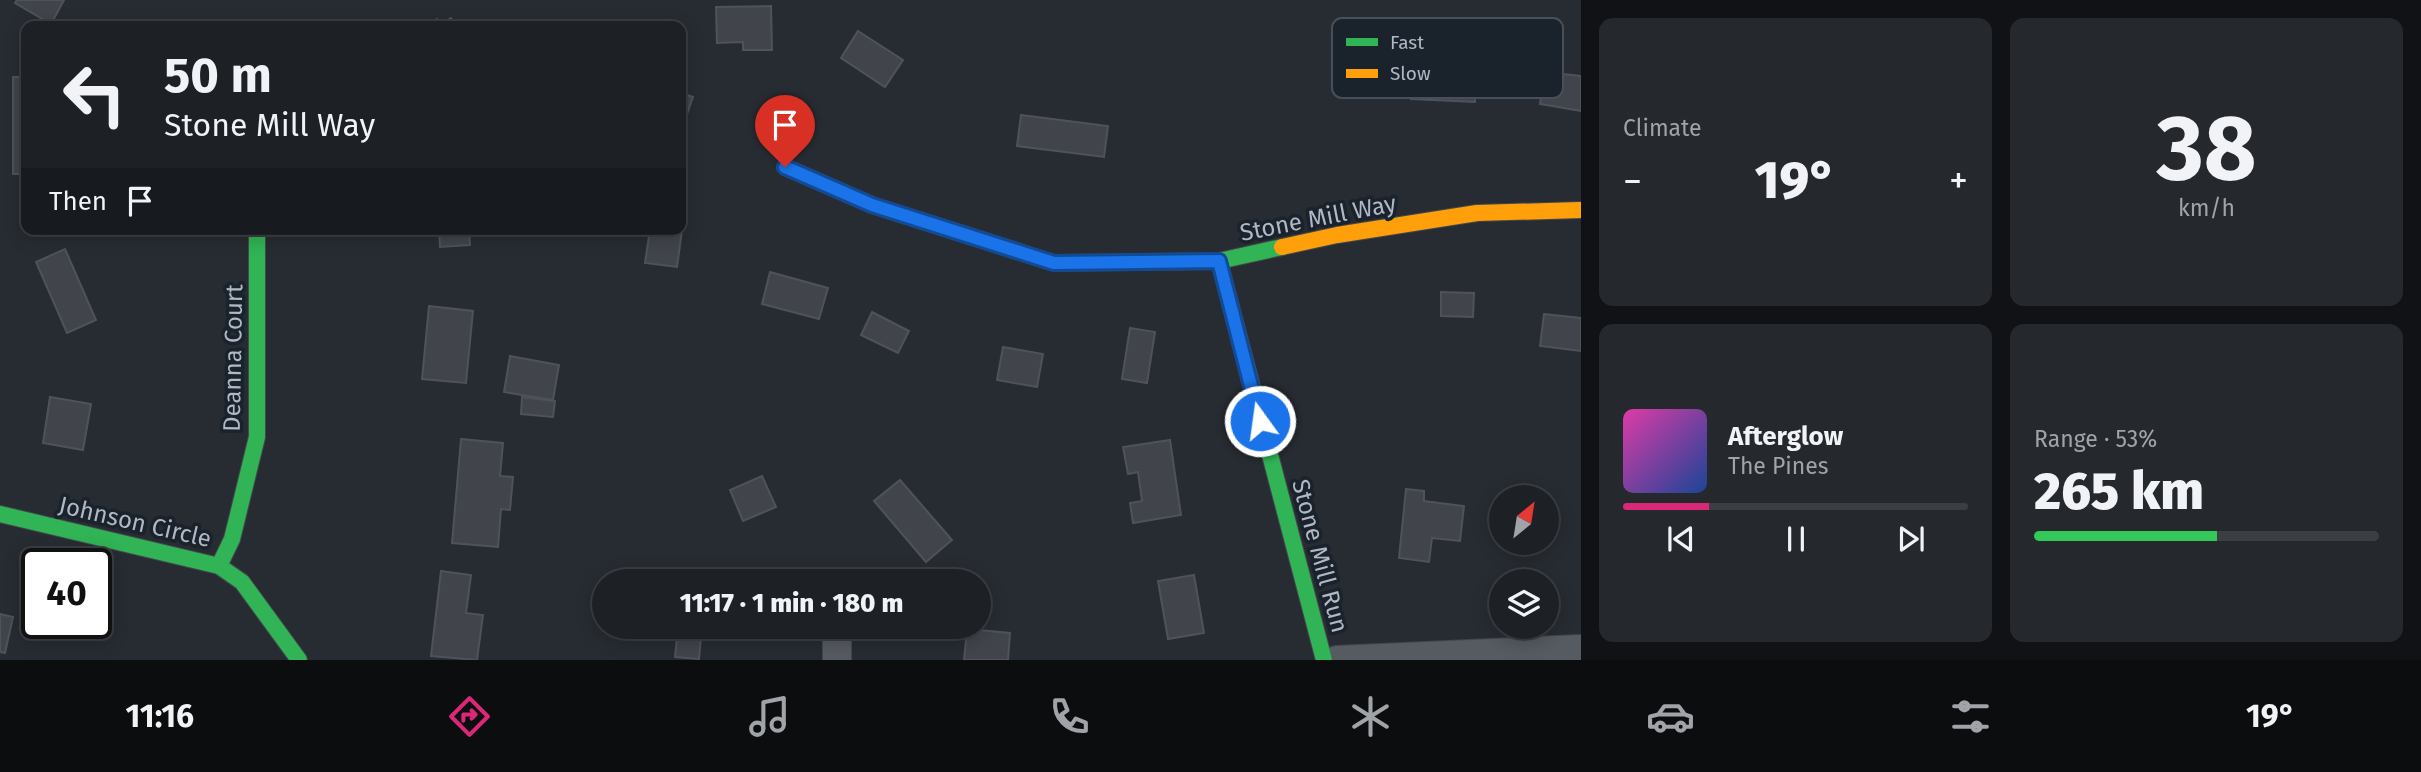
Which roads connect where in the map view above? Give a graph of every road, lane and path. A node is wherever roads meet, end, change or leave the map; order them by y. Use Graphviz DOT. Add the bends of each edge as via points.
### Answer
graph roads {
  1 [pos="785,167"];
  2 [pos="1581,210"];
  3 [pos="257,235"];
  4 [pos="1219,261"];
  5 [pos="0,514"];
  6 [pos="219,566"];
  7 [pos="837,639"];
  8 [pos="1581,649"];
  9 [pos="299,660"];
  10 [pos="837,660"];
  11 [pos="1324,660"];
  12 [pos="1337,660"];
  1 -- 4 [label="street, Stone Mill Way" via="872,205 1054,263"];
  2 -- 4 [label="street, Stone Mill Way" via="1477,213 1337,235"];
  3 -- 6 [label="street, Deanna Court" via="257,437 232,539"];
  4 -- 11 [label="street, Stone Mill Run"];
  5 -- 6 [label="street, Johnson Circle"];
  6 -- 9 [label="street, Johnson Circle" via="242,582"];
  7 -- 10 [label="street"];
  8 -- 12 [label="street"];
}
